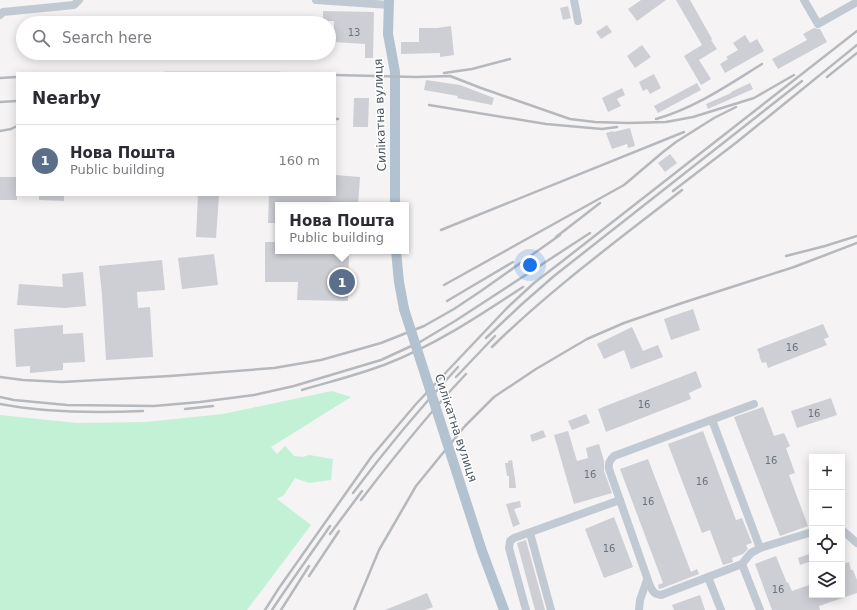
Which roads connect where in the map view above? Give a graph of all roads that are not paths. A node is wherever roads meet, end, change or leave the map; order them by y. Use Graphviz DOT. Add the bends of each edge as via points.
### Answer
graph roads {
  1 [pos="79,0"];
  2 [pos="316,0"];
  3 [pos="574,0"];
  4 [pos="804,0"];
  5 [pos="857,2"];
  6 [pos="389,3"];
  7 [pos="0,15"];
  8 [pos="578,20"];
  9 [pos="395,202"];
  10 [pos="396,254"];
  11 [pos="754,404"];
  12 [pos="712,420"];
  13 [pos="620,500"];
  14 [pos="530,533"];
  15 [pos="809,533"];
  16 [pos="845,533"];
  17 [pos="857,543"];
  18 [pos="760,548"];
  19 [pos="742,564"];
  20 [pos="708,577"];
  21 [pos="648,580"];
  22 [pos="504,610"];
  23 [pos="526,610"];
  24 [pos="551,610"];
  25 [pos="639,610"];
  26 [pos="721,610"];
  27 [pos="760,610"];
  1 -- 7 [label="street" via="74,5 3,12"];
  2 -- 6 [label="street"];
  3 -- 8 [label="street"];
  4 -- 5 [label="street" via="818,24"];
  6 -- 9 [label="main road, Силікатна вулиця" via="388,34 395,72"];
  10 -- 22 [label="main road, Силікатна вулиця, bridge" via="404,309 482,551"];
  11 -- 12 [label="street"];
  12 -- 13 [label="street" via="614,456 608,465"];
  12 -- 18 [label="street"];
  13 -- 14 [label="street"];
  13 -- 21 [label="street"];
  14 -- 23 [label="street" via="514,538 510,541 509,548"];
  14 -- 24 [label="street"];
  15 -- 18 [label="street"];
  16 -- 17 [label="street"];
  18 -- 19 [label="street"];
  19 -- 20 [label="street"];
  19 -- 27 [label="street"];
  20 -- 21 [label="street" via="661,595 652,591"];
  20 -- 26 [label="street"];
  21 -- 25 [label="street"];
}
